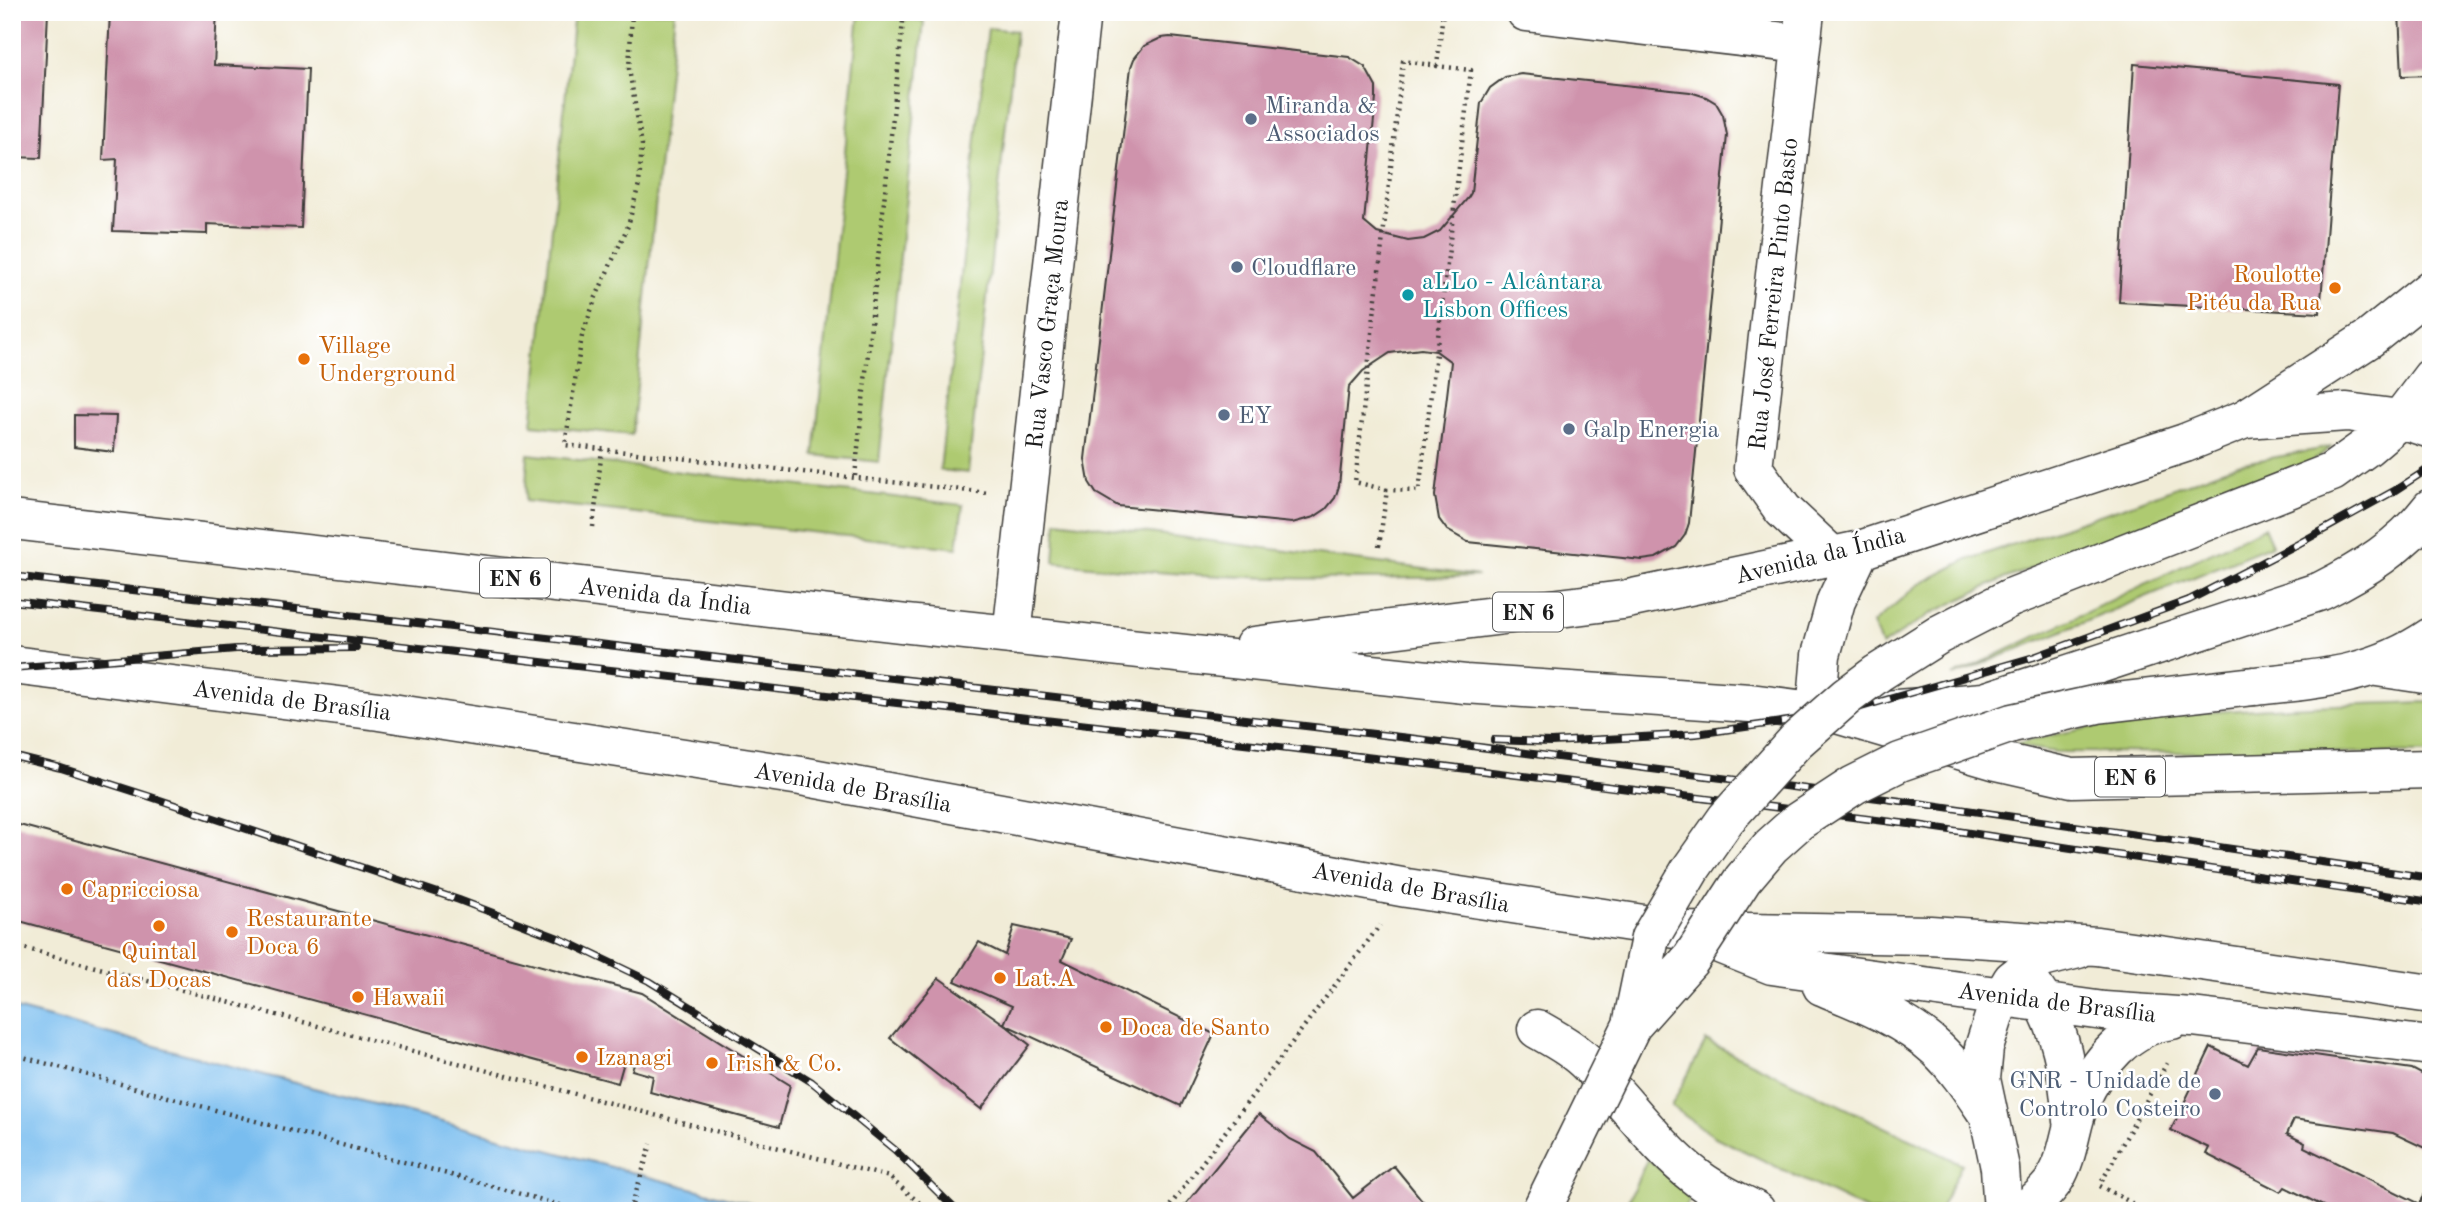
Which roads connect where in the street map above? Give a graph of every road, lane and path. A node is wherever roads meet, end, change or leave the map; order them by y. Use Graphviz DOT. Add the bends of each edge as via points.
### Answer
graph roads {
  1 [pos="632,12"];
  2 [pos="904,12"];
  3 [pos="1081,12"];
  4 [pos="1443,12"];
  5 [pos="1526,12"];
  6 [pos="1803,28"];
  7 [pos="1437,66"];
  8 [pos="2431,289"];
  9 [pos="2431,377"];
  10 [pos="2245,419"];
  11 [pos="2415,424"];
  12 [pos="602,449"];
  13 [pos="855,476"];
  14 [pos="1387,490"];
  15 [pos="1027,498"];
  16 [pos="2431,508"];
  17 [pos="12,520"];
  18 [pos="593,527"];
  19 [pos="1379,546"];
  20 [pos="1846,553"];
  21 [pos="1013,635"];
  22 [pos="2431,637"];
  23 [pos="1194,653"];
  24 [pos="12,665"];
  25 [pos="2377,667"];
  26 [pos="2431,675"];
  27 [pos="1827,713"];
  28 [pos="2431,769"];
  29 [pos="1408,888"];
  30 [pos="1689,931"];
  31 [pos="1930,934"];
  32 [pos="12,945"];
  33 [pos="2097,946"];
  34 [pos="1772,965"];
  35 [pos="2011,986"];
  36 [pos="2431,994"];
  37 [pos="2044,1003"];
  38 [pos="2192,1017"];
  39 [pos="1632,1025"];
  40 [pos="1537,1029"];
  41 [pos="2431,1046"];
  42 [pos="2172,1053"];
  43 [pos="12,1054"];
  44 [pos="1988,1114"];
  45 [pos="2072,1128"];
  46 [pos="651,1144"];
  47 [pos="2099,1186"];
  48 [pos="2094,1195"];
  49 [pos="582,1211"];
  50 [pos="630,1211"];
  51 [pos="929,1211"];
  52 [pos="1166,1211"];
  53 [pos="1541,1211"];
  54 [pos="1756,1211"];
  55 [pos="2003,1211"];
  56 [pos="2026,1211"];
  57 [pos="2147,1211"];
  1 -- 12 [label="path" via="629,69 642,145 639,184 628,226 582,336 565,445"];
  2 -- 13 [label="path"];
  3 -- 15 [label="main road, Rua Vasco Graça Moura"];
  4 -- 7 [label="path"];
  5 -- 6 [label="main road"];
  6 -- 20 [label="main road, Rua José Ferreira Pinto Basto" via="1753,468 1783,510"];
  7 -- 14 [label="path" via="1471,70 1419,491"];
  7 -- 14 [label="path" via="1403,61 1355,482"];
  8 -- 10 [label="main road" via="2370,338"];
  9 -- 11 [label="main road"];
  10 -- 11 [label="main road, Avenida da Índia / EN 6" via="2347,412"];
  10 -- 20 [label="main road, Avenida da Índia / EN 6" via="2149,455"];
  11 -- 39 [label="main road, bridge" via="2367,447 2332,472 2010,598 1940,634 1846,697 1767,771 1690,870 1650,938"];
  12 -- 13 [label="path"];
  12 -- 18 [label="path"];
  13 -- 15 [label="path"];
  14 -- 19 [label="path"];
  15 -- 21 [label="main road, Rua Vasco Graça Moura"];
  16 -- 27 [label="main road" via="2388,552 2321,591 1983,702"];
  17 -- 21 [label="main road, Avenida da Índia / EN 6"];
  20 -- 23 [label="main road, Avenida da Índia / EN 6" via="1623,600"];
  20 -- 27 [label="main road" via="1821,655"];
  21 -- 23 [label="main road, Avenida da Índia / EN 6"];
  22 -- 25 [label="main road"];
  23 -- 27 [label="main road, Avenida da Índia / EN 6" via="1465,684 1750,703"];
  24 -- 29 [label="main road, Avenida de Brasília" via="379,710 774,772"];
  25 -- 26 [label="main road"];
  25 -- 39 [label="main road, bridge" via="2341,676 2098,704 2012,723 1922,754 1854,785 1799,821 1771,846 1743,879 1691,959"];
  27 -- 28 [label="main road, Avenida da Índia / EN 6" via="2072,778"];
  29 -- 30 [label="main road, Avenida de Brasília"];
  29 -- 52 [label="path"];
  30 -- 31 [label="main road, Avenida de Brasília"];
  30 -- 34 [label="main road, Avenida de Brasília"];
  31 -- 33 [label="main road, Avenida de Brasília"];
  31 -- 35 [label="main road" via="1979,948 2009,963"];
  32 -- 51 [label="path" via="889,1177"];
  33 -- 35 [label="main road" via="2039,960"];
  33 -- 36 [label="main road, Avenida de Brasília"];
  34 -- 35 [label="main road, Avenida de Brasília"];
  34 -- 44 [label="main road" via="1864,1003 1910,1028 1961,1074"];
  35 -- 37 [label="main road" via="2034,986"];
  35 -- 44 [label="main road" via="1983,1048 1981,1079"];
  37 -- 38 [label="main road, Avenida de Brasília"];
  37 -- 45 [label="main road" via="2067,1068"];
  38 -- 41 [label="main road, Avenida de Brasília"];
  38 -- 45 [label="main road" via="2154,1022 2118,1046 2099,1068"];
  39 -- 53 [label="main road, bridge"];
  40 -- 54 [label="main road" via="1590,1065 1692,1175"];
  42 -- 47 [label="path"];
  43 -- 49 [label="path"];
  44 -- 55 [label="main road" via="2000,1168"];
  45 -- 56 [label="main road" via="2054,1181"];
  46 -- 50 [label="path"];
  47 -- 48 [label="path"];
  47 -- 57 [label="path"];
}
